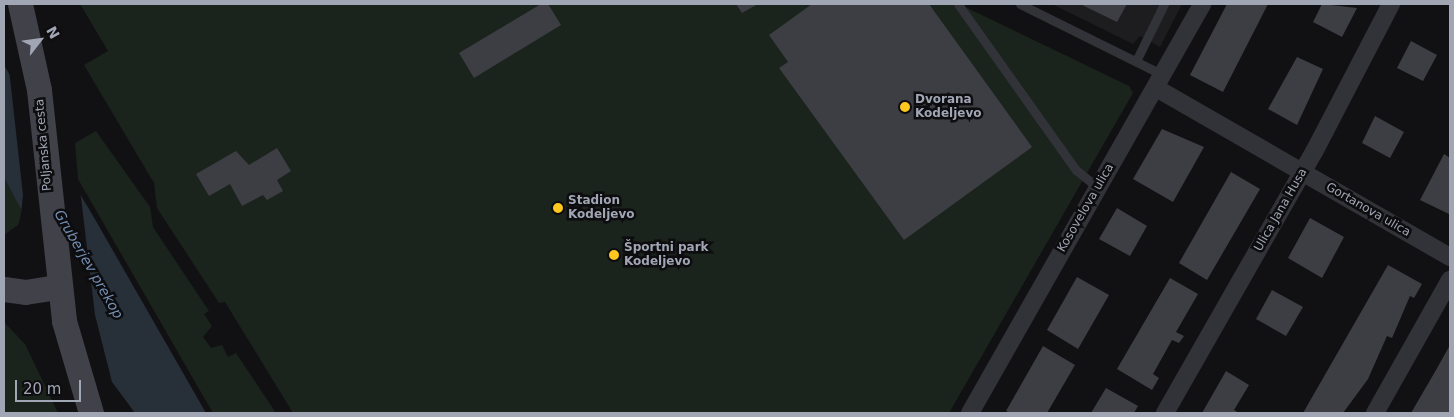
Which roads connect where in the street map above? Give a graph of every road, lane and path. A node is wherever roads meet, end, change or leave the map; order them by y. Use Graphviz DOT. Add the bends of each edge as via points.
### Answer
graph roads {
  1 [pos="20,4"];
  2 [pos="958,4"];
  3 [pos="1020,4"];
  4 [pos="1164,4"];
  5 [pos="1202,4"];
  6 [pos="1392,4"];
  7 [pos="1136,61"];
  8 [pos="1160,82"];
  9 [pos="1303,172"];
  10 [pos="1098,188"];
  11 [pos="1450,257"];
  12 [pos="1450,280"];
  13 [pos="4,289"];
  14 [pos="50,289"];
  15 [pos="91,413"];
  16 [pos="970,413"];
  17 [pos="1165,413"];
  18 [pos="1375,413"];
  1 -- 14 [label="main road, Poljanska cesta" via="31,52"];
  2 -- 10 [label="lane" via="1076,170"];
  3 -- 7 [label="lane, Gortanova ulica"];
  4 -- 7 [label="lane"];
  5 -- 8 [label="street, Kosovelova ulica"];
  6 -- 9 [label="street, Ulica Jana Husa"];
  7 -- 8 [label="lane, Gortanova ulica"];
  8 -- 9 [label="street, Gortanova ulica"];
  8 -- 10 [label="street, Kosovelova ulica"];
  9 -- 11 [label="street, Gortanova ulica"];
  9 -- 17 [label="street, Ulica Jana Husa"];
  10 -- 16 [label="street, Kosovelova ulica"];
  12 -- 18 [label="street"];
  13 -- 14 [label="main road"];
  14 -- 15 [label="main road, Poljanska cesta"];
}
